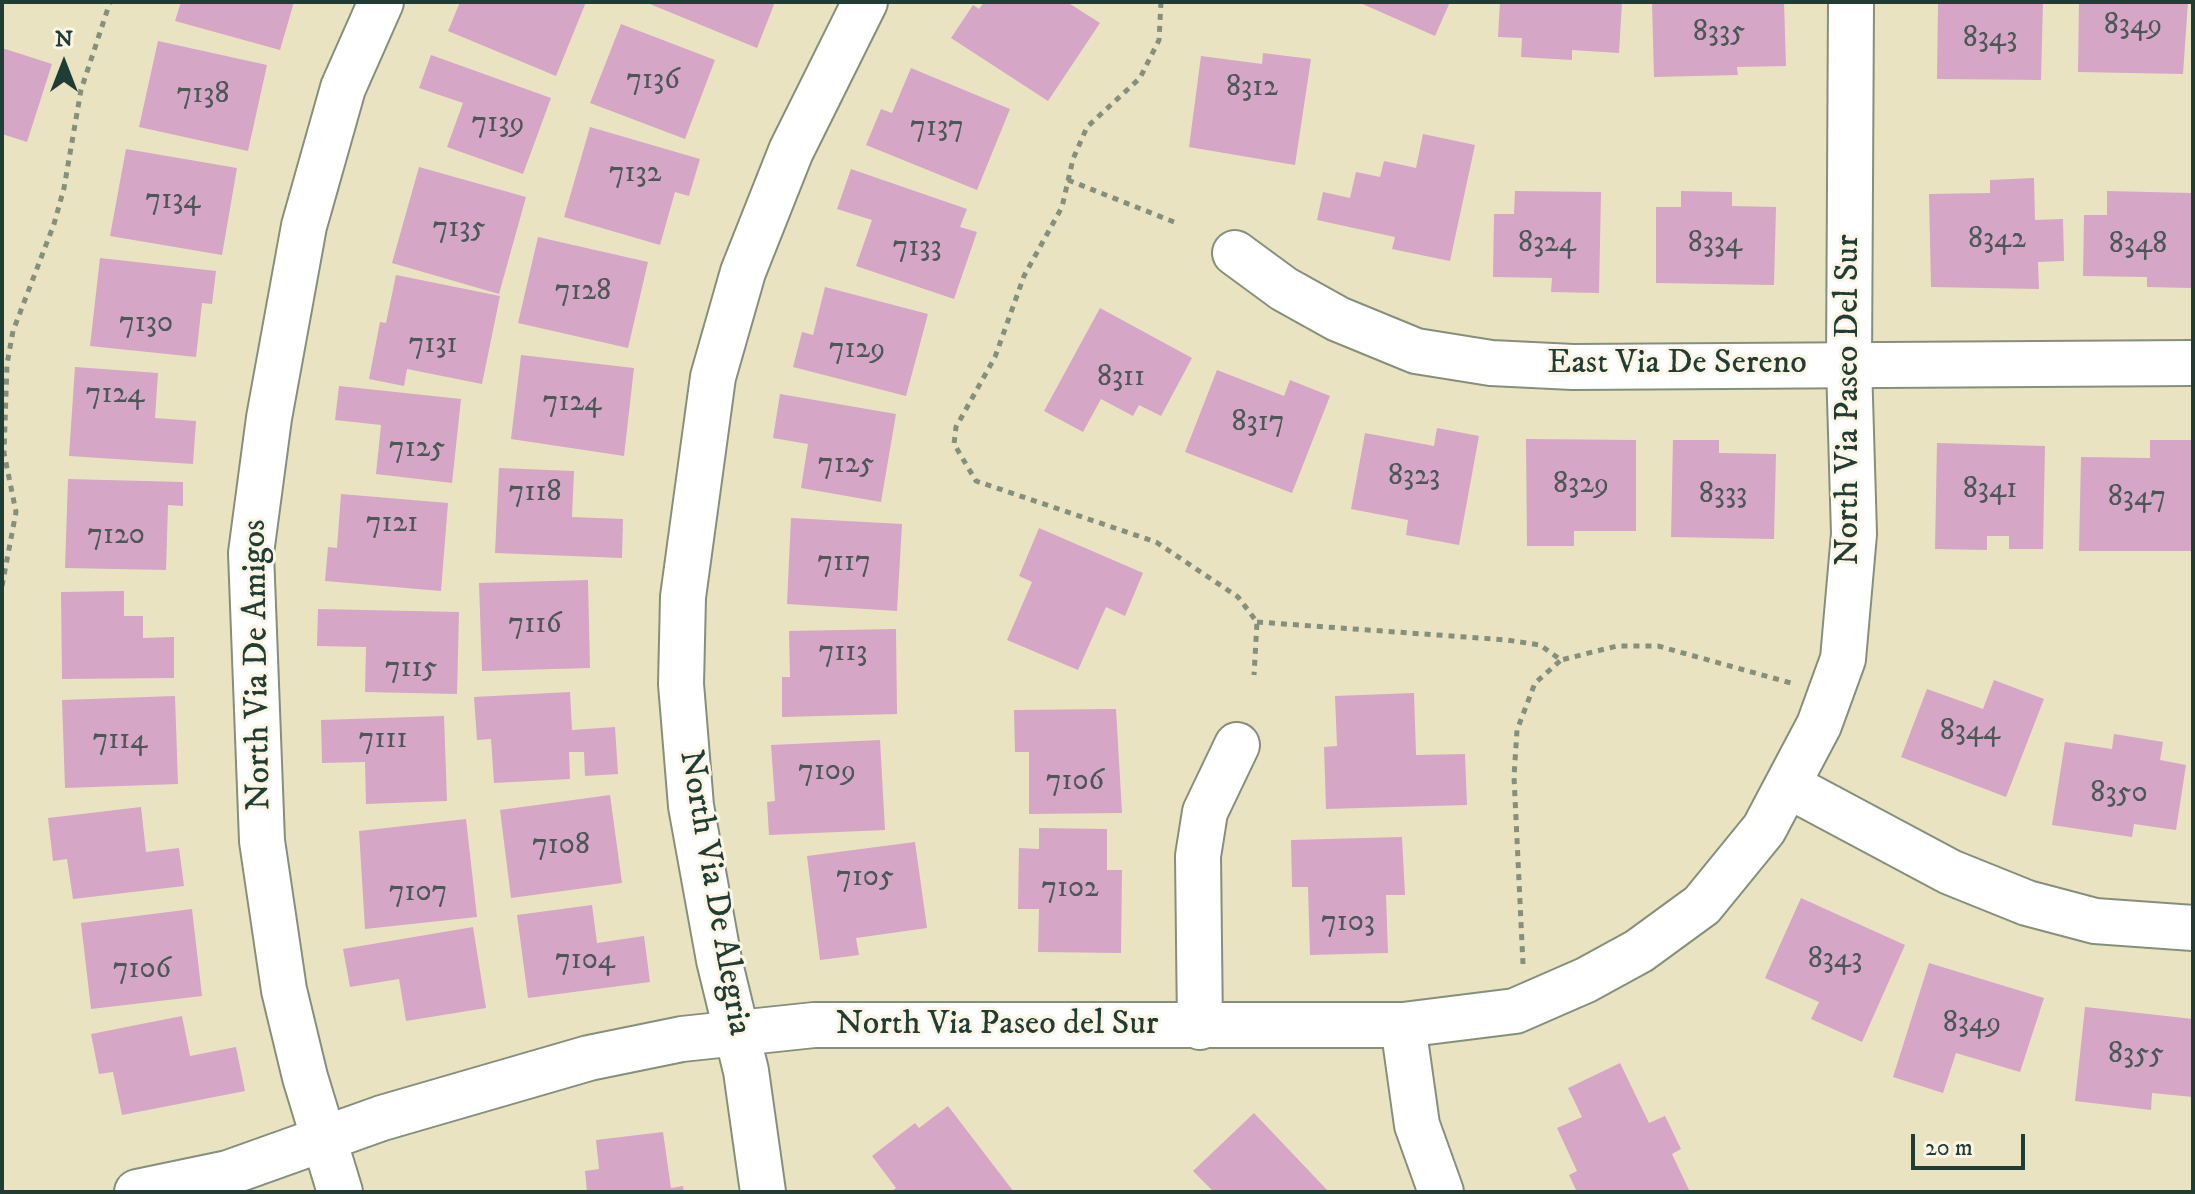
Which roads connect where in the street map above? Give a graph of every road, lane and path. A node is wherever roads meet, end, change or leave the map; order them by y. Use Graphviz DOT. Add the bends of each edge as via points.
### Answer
graph roads {
  1 [pos="110,2"];
  2 [pos="381,2"];
  3 [pos="865,2"];
  4 [pos="1161,2"];
  5 [pos="1851,2"];
  6 [pos="1068,180"];
  7 [pos="1174,222"];
  8 [pos="1235,253"];
  9 [pos="2193,363"];
  10 [pos="1849,365"];
  11 [pos="4,420"];
  12 [pos="2,586"];
  13 [pos="1257,622"];
  14 [pos="1561,660"];
  15 [pos="1254,675"];
  16 [pos="1793,684"];
  17 [pos="1237,745"];
  18 [pos="1789,786"];
  19 [pos="2193,928"];
  20 [pos="1523,964"];
  21 [pos="1403,1025"];
  22 [pos="1200,1027"];
  23 [pos="737,1032"];
  24 [pos="324,1139"];
  25 [pos="137,1192"];
  26 [pos="340,1192"];
  27 [pos="763,1192"];
  28 [pos="1441,1192"];
  1 -- 11 [label="path" via="81,90 64,188 13,331"];
  2 -- 24 [label="street, North Via De Amigos" via="343,88 304,226 251,553 262,841 284,990"];
  3 -- 23 [label="street, North Via De Alegria" via="791,151 743,272 713,377 698,467 683,597 681,684 691,806"];
  4 -- 6 [label="path" via="1159,40 1140,78 1087,127"];
  5 -- 10 [label="street, North Via Paseo Del Sur"];
  6 -- 7 [label="path"];
  6 -- 13 [label="path" via="1062,207 1024,276 995,357 956,427 954,444 976,481 1156,542 1238,597"];
  8 -- 10 [label="street, East Via De Sereno" via="1338,319 1416,351 1491,363 1573,367"];
  9 -- 10 [label="street, East Via De Sereno"];
  10 -- 18 [label="street, North Via Paseo Del Sur" via="1854,534 1843,659"];
  11 -- 12 [label="path" via="4,453 16,512"];
  13 -- 14 [label="path" via="1507,640 1540,645"];
  13 -- 15 [label="path"];
  14 -- 16 [label="path" via="1617,646 1658,646"];
  14 -- 20 [label="path" via="1535,683 1517,730 1514,777"];
  17 -- 22 [label="street" via="1205,812 1198,856"];
  18 -- 19 [label="street" via="1950,872 2027,903 2095,921"];
  18 -- 21 [label="street, North Via Paseo del Sur" via="1764,829 1702,905 1639,951 1515,1011"];
  21 -- 22 [label="street, North Via Paseo del Sur"];
  21 -- 28 [label="street" via="1417,1125"];
  22 -- 23 [label="street, North Via Paseo del Sur" via="830,1024"];
  23 -- 24 [label="street, North Via Paseo del Sur" via="589,1058"];
  23 -- 27 [label="street, North Via De Alegria"];
  24 -- 25 [label="street, North Via Paseo del Sur" via="228,1173"];
  24 -- 26 [label="street, North Via De Amigos"];
}
